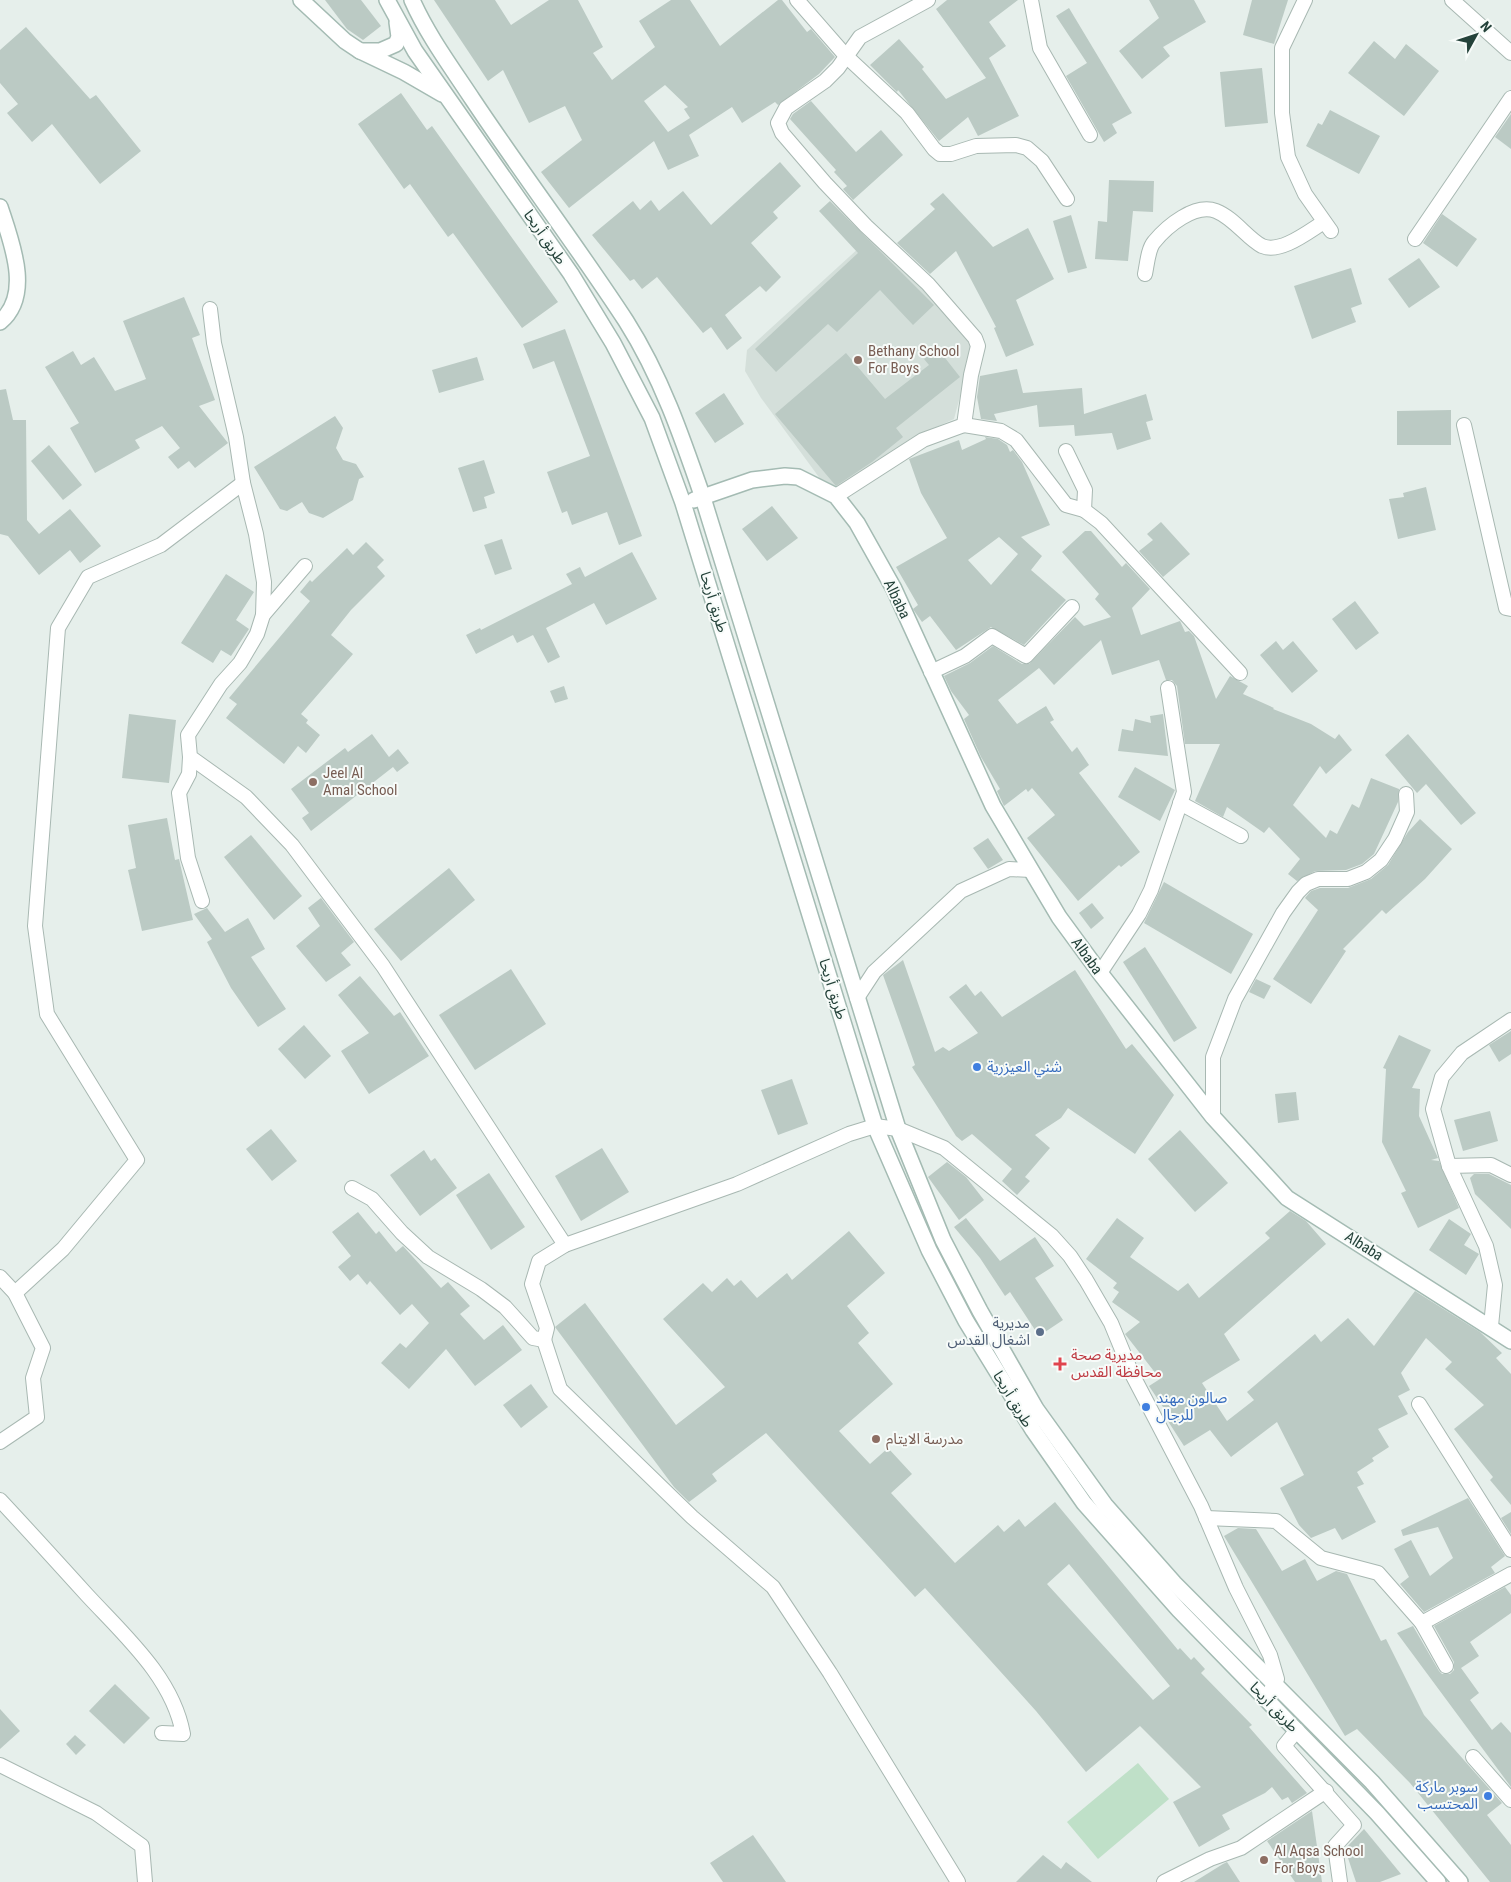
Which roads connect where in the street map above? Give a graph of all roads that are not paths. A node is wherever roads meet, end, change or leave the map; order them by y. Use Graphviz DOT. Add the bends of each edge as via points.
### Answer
graph roads {
  1 [pos="300,0"];
  2 [pos="386,0"];
  3 [pos="412,0"];
  4 [pos="797,0"];
  5 [pos="928,0"];
  6 [pos="1031,0"];
  7 [pos="1305,0"];
  8 [pos="1452,0"];
  9 [pos="396,20"];
  10 [pos="360,51"];
  11 [pos="1511,53"];
  12 [pos="846,56"];
  13 [pos="1511,98"];
  14 [pos="452,104"];
  15 [pos="1090,135"];
  16 [pos="1067,199"];
  17 [pos="0,207"];
  18 [pos="1415,239"];
  19 [pos="1145,274"];
  20 [pos="210,309"];
  21 [pos="0,322"];
  22 [pos="964,425"];
  23 [pos="1464,425"];
  24 [pos="1066,451"];
  25 [pos="243,484"];
  26 [pos="836,496"];
  27 [pos="703,498"];
  28 [pos="683,503"];
  29 [pos="1084,510"];
  30 [pos="305,566"];
  31 [pos="1072,607"];
  32 [pos="1511,609"];
  33 [pos="263,615"];
  34 [pos="931,672"];
  35 [pos="1240,673"];
  36 [pos="1168,688"];
  37 [pos="190,757"];
  38 [pos="1406,794"];
  39 [pos="1180,803"];
  40 [pos="1241,836"];
  41 [pos="1031,870"];
  42 [pos="202,901"];
  43 [pos="1100,973"];
  44 [pos="857,998"];
  45 [pos="1511,1020"];
  46 [pos="1213,1117"];
  47 [pos="875,1126"];
  48 [pos="898,1129"];
  49 [pos="1449,1166"];
  50 [pos="1511,1175"];
  51 [pos="352,1188"];
  52 [pos="565,1245"];
  53 [pos="0,1277"];
  54 [pos="15,1293"];
  55 [pos="1491,1326"];
  56 [pos="544,1340"];
  57 [pos="1511,1341"];
  58 [pos="1419,1404"];
  59 [pos="0,1442"];
  60 [pos="0,1500"];
  61 [pos="1206,1518"];
  62 [pos="1511,1550"];
  63 [pos="1511,1574"];
  64 [pos="1422,1623"];
  65 [pos="1446,1666"];
  66 [pos="1276,1685"];
  67 [pos="1266,1699"];
  68 [pos="1296,1730"];
  69 [pos="162,1733"];
  70 [pos="1473,1757"];
  71 [pos="0,1765"];
  72 [pos="1326,1791"];
  73 [pos="1511,1800"];
  74 [pos="145,1882"];
  75 [pos="958,1882"];
  76 [pos="1164,1882"];
  77 [pos="1340,1882"];
  78 [pos="1438,1882"];
  79 [pos="1460,1882"];
  1 -- 10 [label="main road"];
  2 -- 9 [label="main road, طريق أريحا"];
  3 -- 27 [label="main road, طريق أريحا" via="437,45 514,162 627,323 659,381"];
  4 -- 12 [label="street"];
  5 -- 12 [label="street" via="860,37"];
  6 -- 15 [label="street" via="1040,48"];
  7 -- 19 [label="street" via="1282,48 1282,113 1288,157 1305,194 1328,226 1280,247 1262,246 1238,225 1215,211 1195,210 1153,243"];
  8 -- 11 [label="street"];
  9 -- 10 [label="main road" via="399,37 396,44 380,51"];
  9 -- 14 [label="main road, طريق أريحا"];
  10 -- 14 [label="main road" via="424,82"];
  12 -- 16 [label="street" via="907,113 940,154 976,146 1016,145 1027,148 1042,161"];
  12 -- 22 [label="street" via="825,81 786,108 778,123 782,133 824,183 928,284 975,338 978,346"];
  13 -- 18 [label="street"];
  14 -- 28 [label="main road, طريق أريحا" via="571,274 614,343 652,418"];
  17 -- 21 [label="main road" via="17,280 15,297 7,316"];
  20 -- 25 [label="street"];
  22 -- 26 [label="street" via="923,440"];
  22 -- 29 [label="street" via="1001,431 1016,440 1066,505"];
  23 -- 32 [label="street" via="1506,608"];
  24 -- 29 [label="street" via="1085,490"];
  25 -- 33 [label="street" via="264,582"];
  25 -- 54 [label="street" via="161,545 88,577 58,628 35,926 47,1014 137,1160 63,1249"];
  26 -- 27 [label="main road, Albaba" via="798,477 785,476 752,480"];
  26 -- 34 [label="main road, Albaba" via="857,523 894,589"];
  27 -- 28 [label="main road"];
  27 -- 44 [label="main road, طريق أريحا"];
  28 -- 47 [label="main road, طريق أريحا"];
  29 -- 35 [label="street" via="1102,523 1129,551"];
  30 -- 33 [label="street"];
  31 -- 34 [label="street" via="1026,656 992,636 965,656"];
  33 -- 37 [label="street" via="257,634 240,664 221,684 188,735"];
  34 -- 41 [label="main road, Albaba" via="993,806"];
  36 -- 39 [label="street" via="1184,792"];
  37 -- 42 [label="street" via="189,774 179,793 188,858"];
  37 -- 52 [label="street" via="246,797 292,844 384,966"];
  38 -- 46 [label="street" via="1407,812 1381,860 1366,872 1348,879 1318,879 1306,884 1284,913 1235,999 1213,1056"];
  39 -- 40 [label="street"];
  39 -- 43 [label="street" via="1151,890"];
  41 -- 43 [label="main road, Albaba" via="1059,918"];
  41 -- 44 [label="street" via="1009,869 961,891 874,972"];
  43 -- 46 [label="main road, Albaba"];
  44 -- 48 [label="main road, طريق أريحا"];
  45 -- 49 [label="street" via="1462,1053 1442,1077 1433,1109"];
  46 -- 55 [label="main road, Albaba" via="1287,1198"];
  47 -- 48 [label="street"];
  47 -- 52 [label="street" via="849,1134 738,1184"];
  47 -- 67 [label="main road, طريق أريحا" via="933,1258 966,1322 1033,1430 1084,1503 1179,1610"];
  48 -- 61 [label="street" via="944,1148 1052,1236 1070,1256 1110,1323 1132,1374"];
  48 -- 66 [label="main road, طريق أريحا" via="943,1240 1036,1410 1105,1505 1174,1583"];
  49 -- 50 [label="street" via="1491,1165"];
  49 -- 55 [label="street" via="1486,1246 1496,1285"];
  51 -- 56 [label="street" via="372,1199 428,1257 505,1306 533,1338"];
  52 -- 56 [label="street" via="539,1261 532,1284 547,1328"];
  53 -- 54 [label="street"];
  54 -- 59 [label="street" via="44,1348 33,1378 37,1417"];
  55 -- 57 [label="main road, Albaba"];
  56 -- 75 [label="street" via="560,1389 692,1517 773,1587 830,1673"];
  58 -- 62 [label="street"];
  60 -- 69 [label="street" via="140,1652 163,1683 179,1714 183,1734"];
  61 -- 64 [label="street" via="1276,1521 1321,1558 1378,1573"];
  61 -- 66 [label="street" via="1270,1655"];
  63 -- 64 [label="street"];
  64 -- 65 [label="street"];
  66 -- 67 [label="street"];
  66 -- 79 [label="main road, طريق أريحا" via="1372,1782"];
  67 -- 68 [label="main road, طريق أريحا"];
  68 -- 72 [label="street" via="1284,1746"];
  68 -- 78 [label="main road, طريق أريحا" via="1377,1813"];
  70 -- 73 [label="street"];
  71 -- 74 [label="street" via="96,1813 142,1846"];
  72 -- 76 [label="street" via="1241,1848"];
  72 -- 77 [label="street" via="1354,1825 1335,1846"];
}
